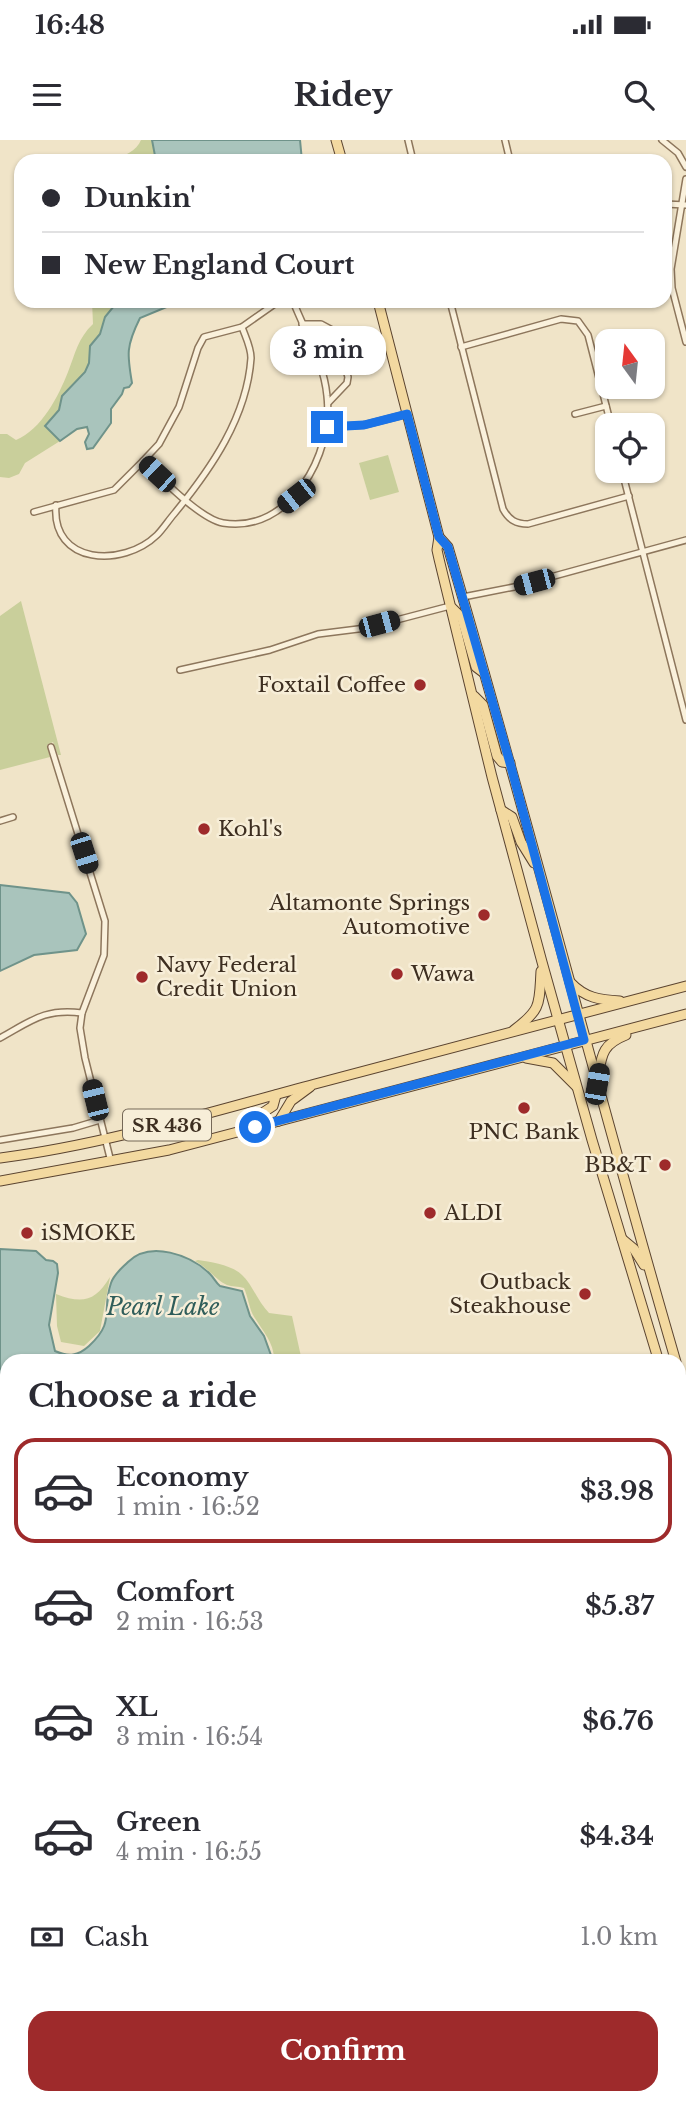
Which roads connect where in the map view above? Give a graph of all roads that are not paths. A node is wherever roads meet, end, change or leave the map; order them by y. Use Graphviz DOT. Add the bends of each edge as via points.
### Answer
graph roads {
  1 [pos="662,140"];
  2 [pos="686,167"];
  3 [pos="686,179"];
  4 [pos="684,205"];
  5 [pos="672,265"];
  6 [pos="672,288"];
  7 [pos="269,308"];
  8 [pos="296,308"];
  9 [pos="380,308"];
  10 [pos="452,308"];
  11 [pos="302,324"];
  12 [pos="242,327"];
  13 [pos="686,342"];
  14 [pos="461,346"];
  15 [pos="328,403"];
  16 [pos="606,406"];
  17 [pos="608,413"];
  18 [pos="407,414"];
  19 [pos="575,414"];
  20 [pos="327,427"];
  21 [pos="143,461"];
  22 [pos="625,483"];
  23 [pos="629,496"];
  24 [pos="185,500"];
  25 [pos="56,505"];
  26 [pos="34,512"];
  27 [pos="439,537"];
  28 [pos="686,540"];
  29 [pos="643,552"];
  30 [pos="439,559"];
  31 [pos="463,597"];
  32 [pos="450,606"];
  33 [pos="180,670"];
  34 [pos="484,673"];
  35 [pos="472,694"];
  36 [pos="686,720"];
  37 [pos="51,747"];
  38 [pos="510,763"];
  39 [pos="501,810"];
  40 [pos="13,817"];
  41 [pos="0,821"];
  42 [pos="539,870"];
  43 [pos="542,962"];
  44 [pos="568,980"];
  45 [pos="686,986"];
  46 [pos="629,1002"];
  47 [pos="82,1013"];
  48 [pos="686,1014"];
  49 [pos="578,1015"];
  50 [pos="559,1020"];
  51 [pos="653,1023"];
  52 [pos="511,1032"];
  53 [pos="0,1038"];
  54 [pos="584,1040"];
  55 [pos="566,1045"];
  56 [pos="521,1057"];
  57 [pos="314,1084"];
  58 [pos="597,1084"];
  59 [pos="577,1087"];
  60 [pos="276,1095"];
  61 [pos="100,1121"];
  62 [pos="279,1121"];
  63 [pos="230,1133"];
  64 [pos="0,1140"];
  65 [pos="106,1140"];
  66 [pos="0,1158"];
  67 [pos="111,1162"];
  68 [pos="0,1181"];
  69 [pos="622,1239"];
  70 [pos="650,1275"];
  71 [pos="657,1354"];
  72 [pos="674,1354"];
  1 -- 2 [label="street"];
  3 -- 4 [label="street"];
  4 -- 5 [label="street"];
  6 -- 13 [label="street"];
  7 -- 12 [label="street"];
  8 -- 11 [label="street"];
  9 -- 18 [label="main road"];
  10 -- 14 [label="street"];
  11 -- 15 [label="street" via="323,369"];
  11 -- 15 [label="street" via="321,324 334,331 348,377"];
  12 -- 21 [label="street" via="204,337 179,408"];
  12 -- 24 [label="street" via="251,356 239,412"];
  14 -- 16 [label="street" via="561,319 578,321 587,335"];
  14 -- 23 [label="street" via="503,509 513,522 528,524"];
  15 -- 20 [label="street"];
  16 -- 17 [label="street"];
  16 -- 19 [label="street"];
  18 -- 20 [label="street" via="364,425"];
  18 -- 27 [label="main road"];
  20 -- 24 [label="street" via="318,461 296,496 273,513 250,522 221,523"];
  21 -- 24 [label="street"];
  21 -- 25 [label="street" via="114,490"];
  22 -- 23 [label="street"];
  23 -- 29 [label="street"];
  24 -- 25 [label="street" via="156,536 106,557 88,555 68,545 55,519"];
  25 -- 26 [label="street"];
  27 -- 30 [label="main road"];
  27 -- 31 [label="main road" via="448,547"];
  28 -- 29 [label="street"];
  29 -- 31 [label="street"];
  29 -- 36 [label="street"];
  30 -- 31 [label="main road" via="450,585"];
  30 -- 32 [label="main road"];
  31 -- 34 [label="main road"];
  32 -- 33 [label="street"];
  32 -- 34 [label="main road" via="462,618 476,667"];
  32 -- 35 [label="main road"];
  34 -- 38 [label="main road"];
  35 -- 38 [label="main road" via="483,705 497,756"];
  35 -- 39 [label="main road"];
  37 -- 47 [label="street" via="105,921 104,955"];
  38 -- 42 [label="main road"];
  39 -- 42 [label="main road" via="512,817"];
  39 -- 43 [label="main road"];
  40 -- 41 [label="street"];
  42 -- 44 [label="main road"];
  43 -- 50 [label="main road"];
  43 -- 52 [label="main road" via="536,1011"];
  44 -- 46 [label="main road" via="587,996"];
  44 -- 49 [label="main road"];
  45 -- 46 [label="main road, SR 436"];
  46 -- 49 [label="main road, SR 436"];
  47 -- 53 [label="street" via="61,1010 44,1014"];
  47 -- 61 [label="street" via="82,1046"];
  48 -- 51 [label="main road, SR 436"];
  49 -- 50 [label="main road, SR 436"];
  49 -- 54 [label="main road"];
  50 -- 52 [label="main road, SR 436"];
  50 -- 55 [label="main road"];
  51 -- 54 [label="main road, SR 436"];
  51 -- 58 [label="main road" via="606,1046"];
  52 -- 57 [label="main road, SR 436"];
  54 -- 55 [label="main road, SR 436"];
  54 -- 58 [label="main road"];
  55 -- 56 [label="main road, SR 436"];
  55 -- 59 [label="main road"];
  56 -- 59 [label="main road" via="552,1063"];
  56 -- 62 [label="main road, SR 436"];
  57 -- 60 [label="main road, SR 436"];
  57 -- 62 [label="main road" via="291,1101"];
  58 -- 70 [label="main road"];
  59 -- 69 [label="main road"];
  60 -- 63 [label="main road" via="273,1106"];
  60 -- 65 [label="main road, SR 436"];
  61 -- 64 [label="street"];
  61 -- 65 [label="street"];
  62 -- 63 [label="main road, SR 436"];
  63 -- 67 [label="main road, SR 436"];
  65 -- 66 [label="main road, SR 436"];
  65 -- 67 [label="street"];
  67 -- 68 [label="main road, SR 436"];
  69 -- 70 [label="main road"];
  69 -- 71 [label="main road"];
  70 -- 72 [label="main road"];
}
